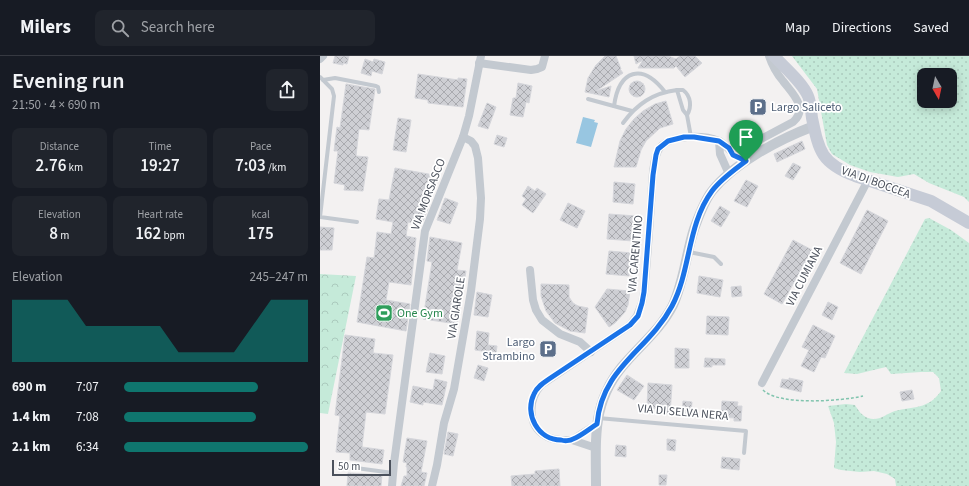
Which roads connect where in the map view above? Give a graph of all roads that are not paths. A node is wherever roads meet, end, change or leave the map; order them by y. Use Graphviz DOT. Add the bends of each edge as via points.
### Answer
graph roads {
  1 [pos="323,56"];
  2 [pos="545,56"];
  3 [pos="769,56"];
  4 [pos="774,56"];
  5 [pos="320,59"];
  6 [pos="480,60"];
  7 [pos="322,79"];
  8 [pos="677,90"];
  9 [pos="379,92"];
  10 [pos="665,92"];
  11 [pos="588,99"];
  12 [pos="614,106"];
  13 [pos="632,111"];
  14 [pos="687,115"];
  15 [pos="623,123"];
  16 [pos="814,126"];
  17 [pos="463,137"];
  18 [pos="691,137"];
  19 [pos="719,141"];
  20 [pos="730,150"];
  21 [pos="746,161"];
  22 [pos="729,174"];
  23 [pos="868,180"];
  24 [pos="320,218"];
  25 [pos="357,222"];
  26 [pos="969,223"];
  27 [pos="689,252"];
  28 [pos="721,264"];
  29 [pos="530,270"];
  30 [pos="591,352"];
  31 [pos="762,383"];
  32 [pos="597,421"];
  33 [pos="572,440"];
  34 [pos="596,448"];
  35 [pos="744,453"];
  36 [pos="356,468"];
  37 [pos="393,473"];
  38 [pos="392,486"];
  39 [pos="432,486"];
  40 [pos="596,486"];
  1 -- 5 [label="street"];
  2 -- 6 [label="street" via="542,67 531,70"];
  3 -- 20 [label="street" via="797,98 800,106 799,116 793,122 748,146"];
  4 -- 16 [label="main road, VIA DI BOCCEA" via="807,94"];
  6 -- 17 [label="street, VIA MORSASCO"];
  7 -- 9 [label="lane" via="335,78 376,86"];
  7 -- 24 [label="lane" via="332,88 334,96"];
  8 -- 10 [label="lane"];
  8 -- 14 [label="lane"];
  8 -- 14 [label="lane" via="683,90 689,97 690,109"];
  10 -- 12 [label="lane" via="650,76 631,75 617,88"];
  10 -- 13 [label="lane" via="647,100"];
  11 -- 12 [label="lane"];
  12 -- 13 [label="lane"];
  13 -- 15 [label="lane"];
  14 -- 18 [label="lane"];
  16 -- 21 [label="street"];
  16 -- 23 [label="main road, VIA DI BOCCEA" via="820,148 829,161 844,172"];
  17 -- 37 [label="street, VIA MORSASCO" via="425,231"];
  17 -- 39 [label="street, VIA GIAROLE" via="471,141 478,158 482,198 471,291 457,374 444,423"];
  18 -- 19 [label="street, VIA CARENTINO"];
  18 -- 30 [label="street, VIA CARENTINO" via="668,141 658,149 656,155 644,292 638,316 625,329"];
  19 -- 20 [label="street"];
  19 -- 22 [label="street" via="720,154"];
  20 -- 21 [label="street" via="733,155"];
  21 -- 22 [label="street"];
  22 -- 27 [label="street" via="712,191 705,203 694,230"];
  23 -- 26 [label="main road, VIA DI BOCCEA" via="930,202"];
  23 -- 31 [label="street, VIA CUMIANA"];
  24 -- 25 [label="lane"];
  27 -- 28 [label="lane" via="714,257"];
  27 -- 32 [label="street" via="673,305 653,333 609,384 602,399"];
  29 -- 30 [label="street" via="533,300 542,320 560,334 580,342"];
  30 -- 33 [label="street, VIA CARENTINO" via="541,385 532,400 532,418 543,434 556,440"];
  32 -- 33 [label="street"];
  32 -- 34 [label="street"];
  32 -- 35 [label="lane, VIA DI SELVA NERA" via="746,431"];
  33 -- 34 [label="street, VIA CARENTINO"];
  34 -- 40 [label="street"];
  36 -- 37 [label="lane"];
  37 -- 38 [label="street, VIA MORSASCO"];
}
